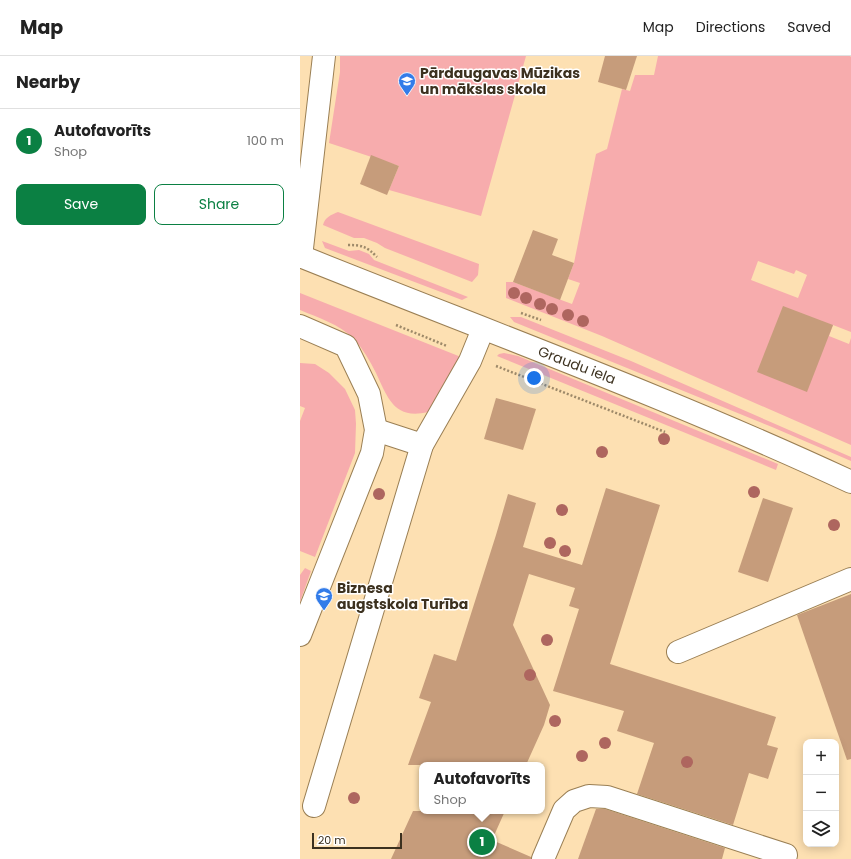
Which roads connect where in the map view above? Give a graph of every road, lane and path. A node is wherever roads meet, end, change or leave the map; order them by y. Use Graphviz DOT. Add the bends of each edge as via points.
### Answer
graph roads {
  1 [pos="324,56"];
  2 [pos="300,257"];
  3 [pos="393,324"];
  4 [pos="300,326"];
  5 [pos="483,329"];
  6 [pos="472,356"];
  7 [pos="376,430"];
  8 [pos="670,434"];
  9 [pos="422,445"];
  10 [pos="851,482"];
  11 [pos="851,578"];
  12 [pos="300,635"];
  13 [pos="678,652"];
  14 [pos="314,806"];
  15 [pos="786,855"];
  16 [pos="543,859"];
  1 -- 2 [label="main road"];
  2 -- 5 [label="main road, Graudu iela"];
  3 -- 6 [label="path"];
  4 -- 7 [label="main road" via="346,346 369,394"];
  5 -- 6 [label="main road"];
  5 -- 10 [label="main road, Graudu iela" via="629,385 776,447"];
  6 -- 8 [label="path"];
  6 -- 9 [label="main road"];
  7 -- 9 [label="main road"];
  7 -- 12 [label="main road" via="372,453"];
  9 -- 14 [label="main road"];
  11 -- 13 [label="main road"];
  15 -- 16 [label="main road" via="607,797 589,796 574,801 564,810"];
}
